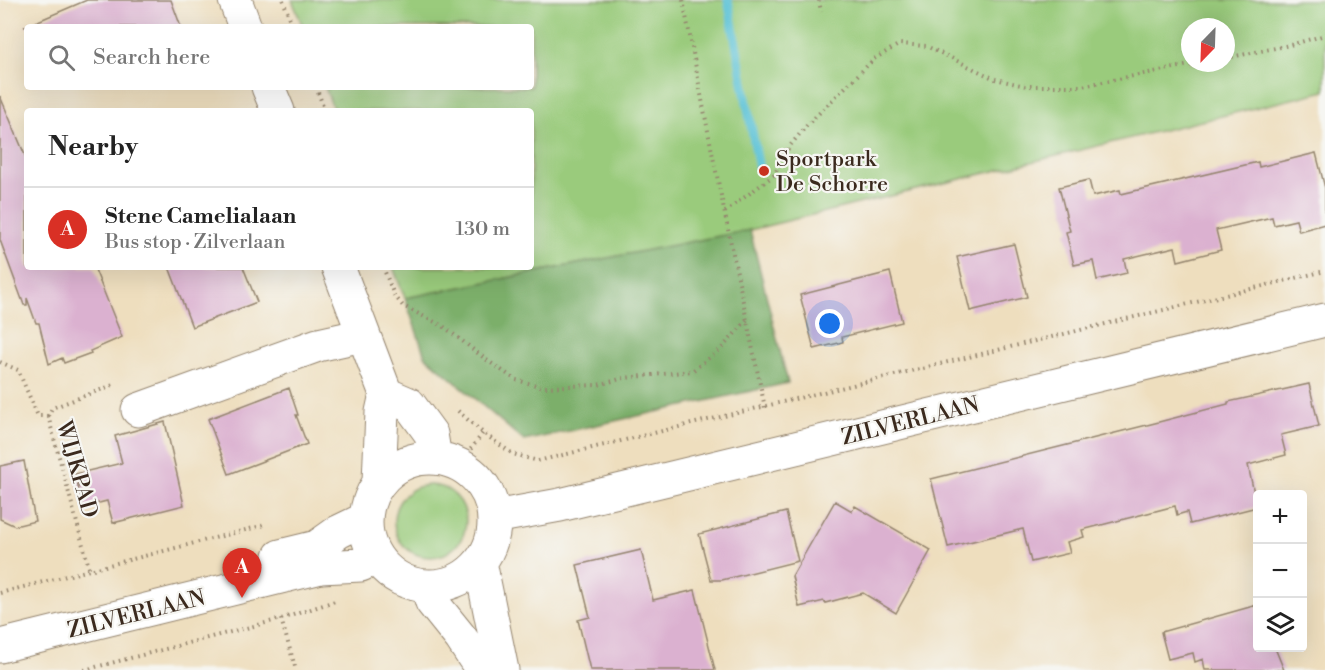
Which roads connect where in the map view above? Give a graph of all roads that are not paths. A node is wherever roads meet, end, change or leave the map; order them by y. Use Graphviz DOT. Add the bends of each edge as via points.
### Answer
graph roads {
  1 [pos="235,0"];
  2 [pos="244,24"];
  3 [pos="269,90"];
  4 [pos="277,108"];
  5 [pos="339,270"];
  6 [pos="1325,320"];
  7 [pos="363,335"];
  8 [pos="386,394"];
  9 [pos="138,410"];
  10 [pos="447,461"];
  11 [pos="379,481"];
  12 [pos="494,518"];
  13 [pos="365,519"];
  14 [pos="376,557"];
  15 [pos="480,562"];
  16 [pos="427,586"];
  17 [pos="0,626"];
  18 [pos="0,646"];
  19 [pos="482,670"];
  20 [pos="502,670"];
  1 -- 2 [label="street"];
  3 -- 4 [label="street"];
  5 -- 7 [label="street"];
  6 -- 12 [label="street, ZILVERLAAN"];
  7 -- 8 [label="street"];
  7 -- 9 [label="street" via="318,345"];
  8 -- 10 [label="street" via="409,404"];
  8 -- 11 [label="street"];
  10 -- 11 [label="street" via="410,460"];
  10 -- 12 [label="street" via="472,474 483,487"];
  11 -- 13 [label="street"];
  12 -- 15 [label="street" via="488,549"];
  13 -- 14 [label="street"];
  13 -- 17 [label="street, ZILVERLAAN" via="316,547"];
  14 -- 16 [label="street" via="393,574"];
  14 -- 18 [label="street, ZILVERLAAN" via="361,565 321,567"];
  15 -- 16 [label="street" via="454,581"];
  15 -- 20 [label="street"];
  16 -- 19 [label="street" via="432,602"];
}
